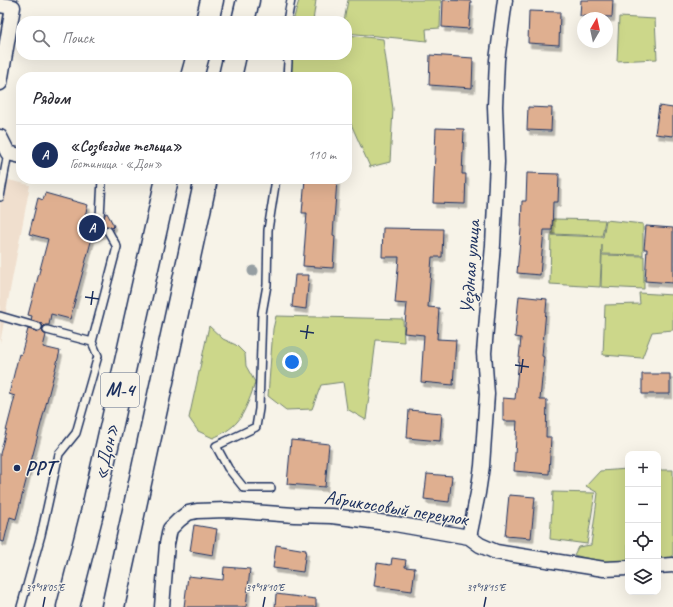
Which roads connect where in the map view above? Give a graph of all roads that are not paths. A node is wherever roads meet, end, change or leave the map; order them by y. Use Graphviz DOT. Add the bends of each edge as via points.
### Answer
graph roads {
  1 [pos="248,0"];
  2 [pos="291,0"];
  3 [pos="505,0"];
  4 [pos="9,4"];
  5 [pos="244,16"];
  6 [pos="287,16"];
  7 [pos="197,60"];
  8 [pos="234,60"];
  9 [pos="288,60"];
  10 [pos="193,72"];
  11 [pos="231,72"];
  12 [pos="287,72"];
  13 [pos="0,83"];
  14 [pos="0,138"];
  15 [pos="14,154"];
  16 [pos="102,184"];
  17 [pos="165,184"];
  18 [pos="205,184"];
  19 [pos="275,184"];
  20 [pos="0,198"];
  21 [pos="100,217"];
  22 [pos="108,231"];
  23 [pos="0,309"];
  24 [pos="0,317"];
  25 [pos="38,327"];
  26 [pos="47,330"];
  27 [pos="92,342"];
  28 [pos="272,488"];
  29 [pos="469,537"];
  30 [pos="661,566"];
  31 [pos="673,566"];
  32 [pos="625,568"];
  33 [pos="21,607"];
  34 [pos="68,607"];
  35 [pos="113,607"];
  36 [pos="162,607"];
  1 -- 5 [label="highway"];
  2 -- 6 [label="lane"];
  3 -- 29 [label="street, Уездная улица" via="497,60 497,162 484,353 487,394 481,473"];
  4 -- 13 [label="street"];
  7 -- 10 [label="highway"];
  8 -- 11 [label="highway"];
  9 -- 12 [label="lane"];
  14 -- 15 [label="street"];
  15 -- 20 [label="lane"];
  16 -- 21 [label="lane"];
  17 -- 34 [label="highway, «Дон» / М-4" via="92,513"];
  18 -- 35 [label="highway, «Дон» / М-4"];
  19 -- 28 [label="lane" via="268,230 268,285 262,313 259,409 256,427 216,446 228,468 244,488"];
  22 -- 27 [label="lane" via="116,247"];
  23 -- 24 [label="lane"];
  24 -- 25 [label="lane"];
  26 -- 27 [label="lane"];
  27 -- 33 [label="lane" via="98,356 76,433 59,454 41,535"];
  29 -- 32 [label="street, Абрикосовый переулок" via="496,552 604,569"];
  29 -- 36 [label="street, Абрикосовый переулок" via="332,516 226,510 188,513 170,529"];
  30 -- 31 [label="street"];
}
